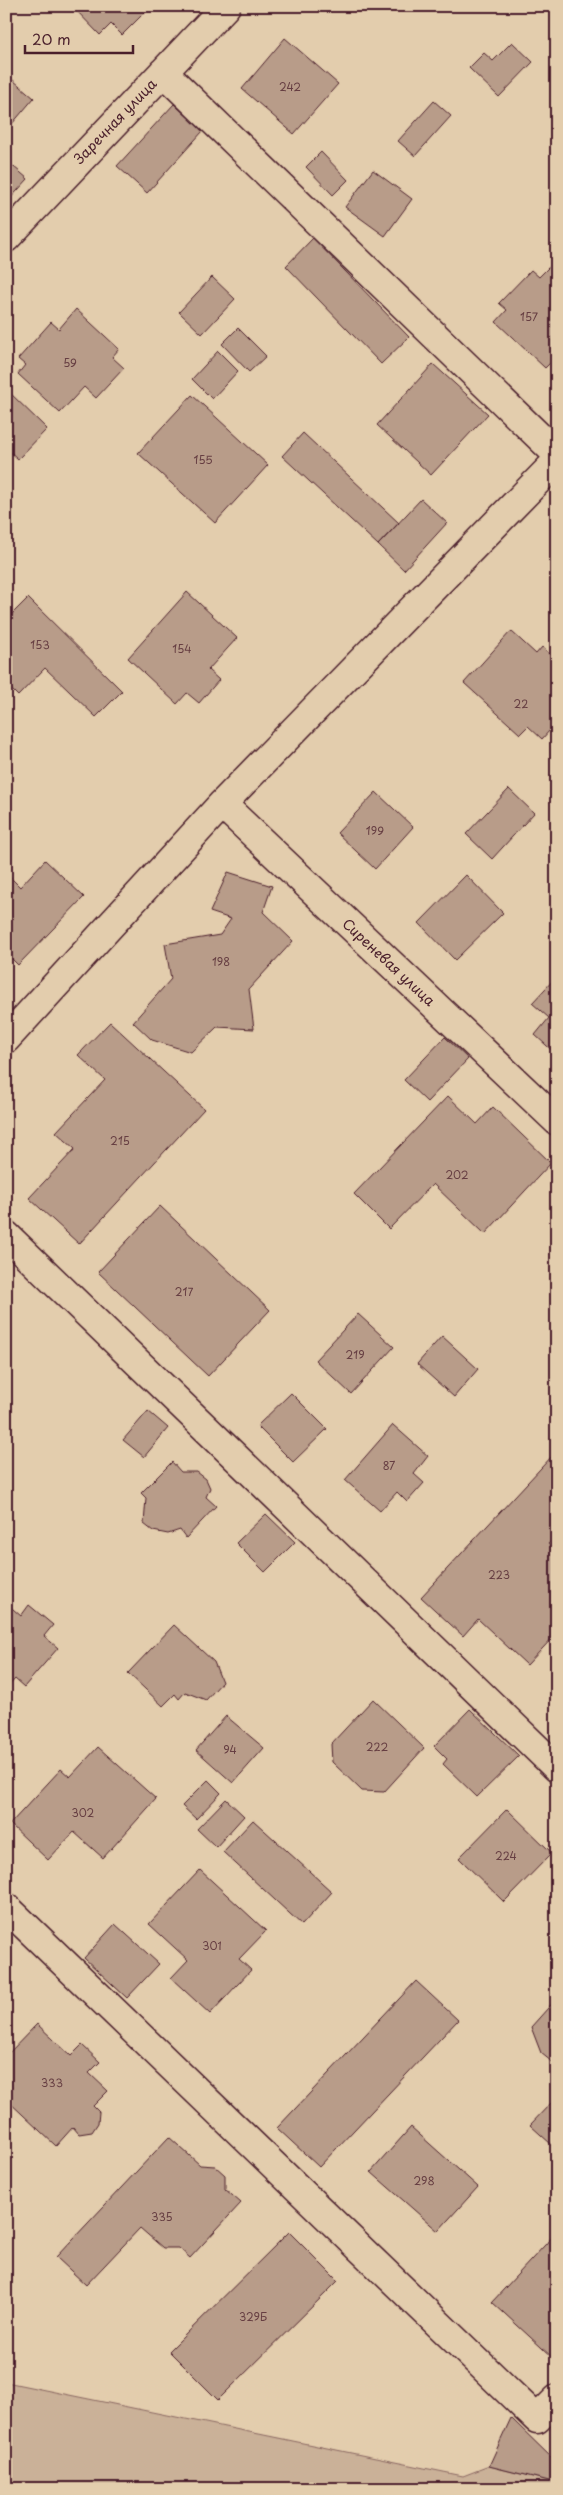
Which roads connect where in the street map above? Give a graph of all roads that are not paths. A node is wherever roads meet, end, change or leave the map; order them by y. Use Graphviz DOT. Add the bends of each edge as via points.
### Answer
graph roads {
  1 [pos="226,6"];
  2 [pos="163,72"];
  3 [pos="6,238"];
  4 [pos="557,454"];
  5 [pos="557,461"];
  6 [pos="222,804"];
  7 [pos="6,1039"];
  8 [pos="557,1120"];
  9 [pos="6,1235"];
  10 [pos="557,1768"];
  11 [pos="6,1907"];
  12 [pos="557,2399"];
  1 -- 2 [label="street, Заречная улица"];
  2 -- 3 [label="street, Заречная улица"];
  2 -- 4 [label="street"];
  5 -- 6 [label="street"];
  6 -- 7 [label="street"];
  6 -- 8 [label="street, Сиреневая улица"];
  9 -- 10 [label="street"];
  11 -- 12 [label="street" via="537,2418"];
}
